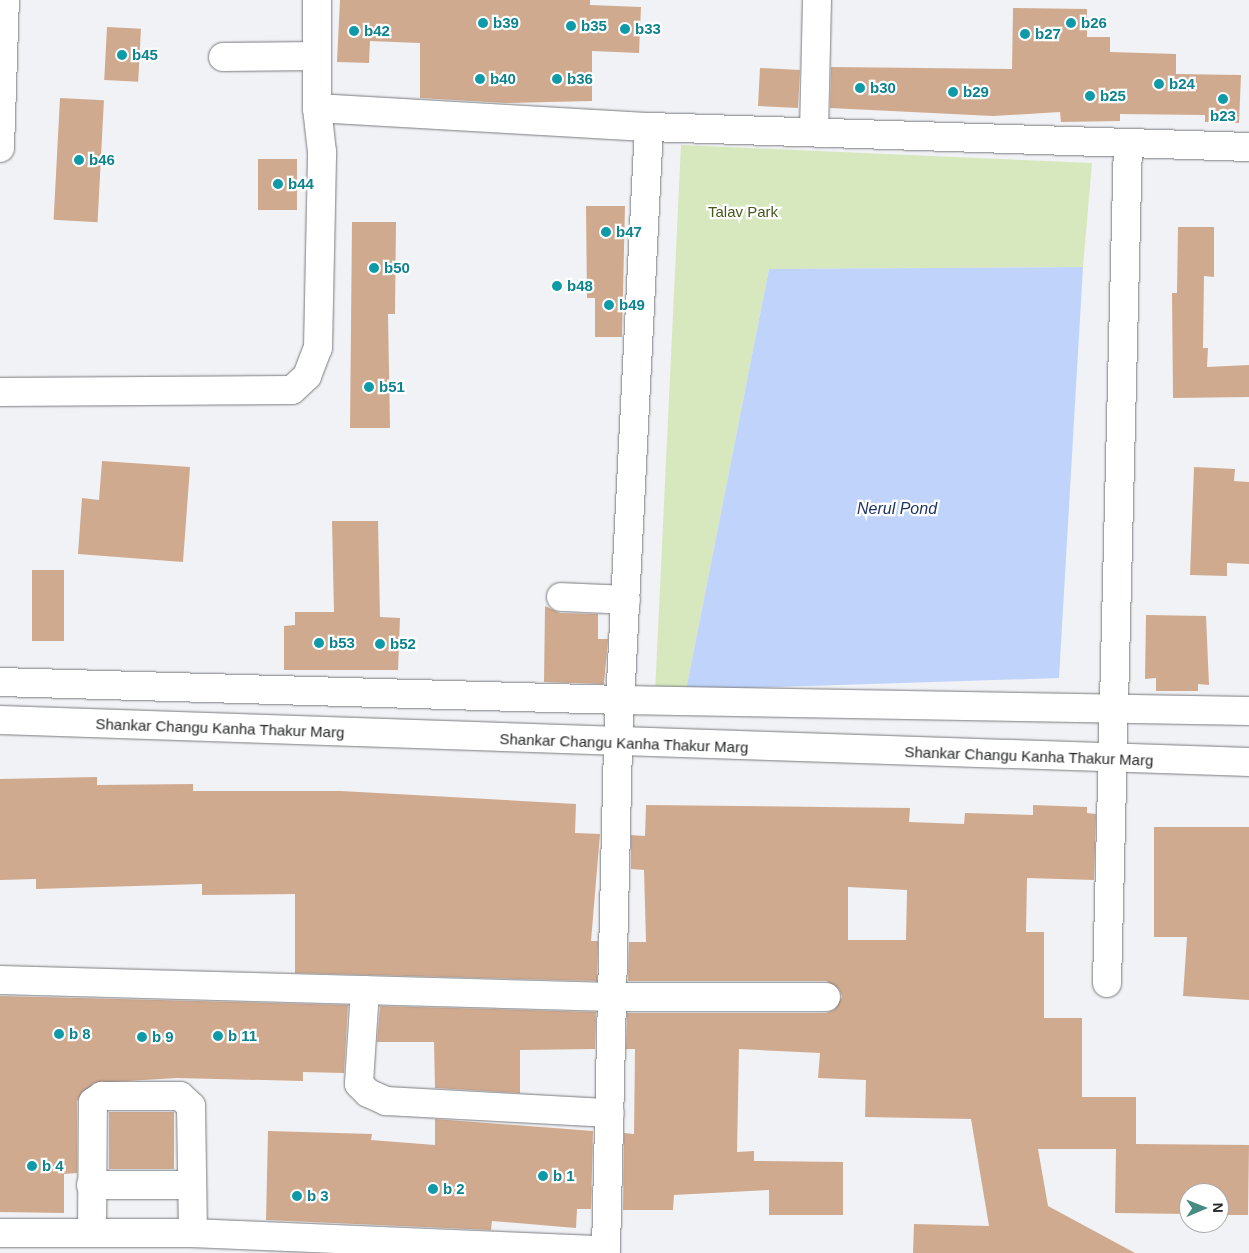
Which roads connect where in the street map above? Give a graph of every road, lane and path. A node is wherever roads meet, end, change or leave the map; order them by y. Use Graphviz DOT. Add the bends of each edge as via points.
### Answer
graph roads {
  1 [pos="5,0"];
  2 [pos="317,0"];
  3 [pos="817,0"];
  4 [pos="317,56"];
  5 [pos="222,57"];
  6 [pos="316,108"];
  7 [pos="649,127"];
  8 [pos="814,132"];
  9 [pos="1128,144"];
  10 [pos="1249,147"];
  11 [pos="0,148"];
  12 [pos="0,392"];
  13 [pos="561,597"];
  14 [pos="626,600"];
  15 [pos="0,682"];
  16 [pos="620,700"];
  17 [pos="1113,706"];
  18 [pos="1249,711"];
  19 [pos="0,720"];
  20 [pos="618,743"];
  21 [pos="1111,759"];
  22 [pos="1249,762"];
  23 [pos="0,980"];
  24 [pos="1107,983"];
  25 [pos="365,990"];
  26 [pos="612,997"];
  27 [pos="826,997"];
  28 [pos="610,1113"];
  29 [pos="91,1185"];
  30 [pos="192,1185"];
  31 [pos="92,1232"];
  32 [pos="0,1233"];
  33 [pos="193,1233"];
  1 -- 11 [label="street"];
  2 -- 4 [label="street"];
  3 -- 8 [label="street"];
  4 -- 5 [label="street"];
  4 -- 6 [label="street"];
  6 -- 7 [label="street"];
  6 -- 12 [label="street" via="322,152 318,348 307,376 292,390"];
  7 -- 8 [label="street"];
  7 -- 14 [label="street"];
  8 -- 9 [label="street"];
  9 -- 10 [label="street"];
  9 -- 17 [label="street"];
  13 -- 14 [label="street"];
  14 -- 16 [label="street"];
  15 -- 16 [label="street"];
  16 -- 17 [label="street"];
  16 -- 20 [label="street"];
  17 -- 18 [label="street"];
  17 -- 21 [label="street"];
  19 -- 20 [label="street, Shankar Changu Kanha Thakur Marg"];
  20 -- 21 [label="street, Shankar Changu Kanha Thakur Marg"];
  20 -- 26 [label="street"];
  21 -- 22 [label="street, Shankar Changu Kanha Thakur Marg"];
  21 -- 24 [label="street"];
  23 -- 25 [label="street"];
  25 -- 26 [label="street"];
  25 -- 28 [label="street" via="359,1084 368,1093 386,1101"];
  26 -- 27 [label="street"];
  26 -- 28 [label="street"];
  28 -- 33 [label="street" via="606,1250"];
  29 -- 30 [label="street"];
  29 -- 30 [label="street" via="93,1102 102,1096 180,1096 192,1106"];
  29 -- 31 [label="street"];
  30 -- 33 [label="street"];
  31 -- 32 [label="street"];
  31 -- 33 [label="street"];
}
